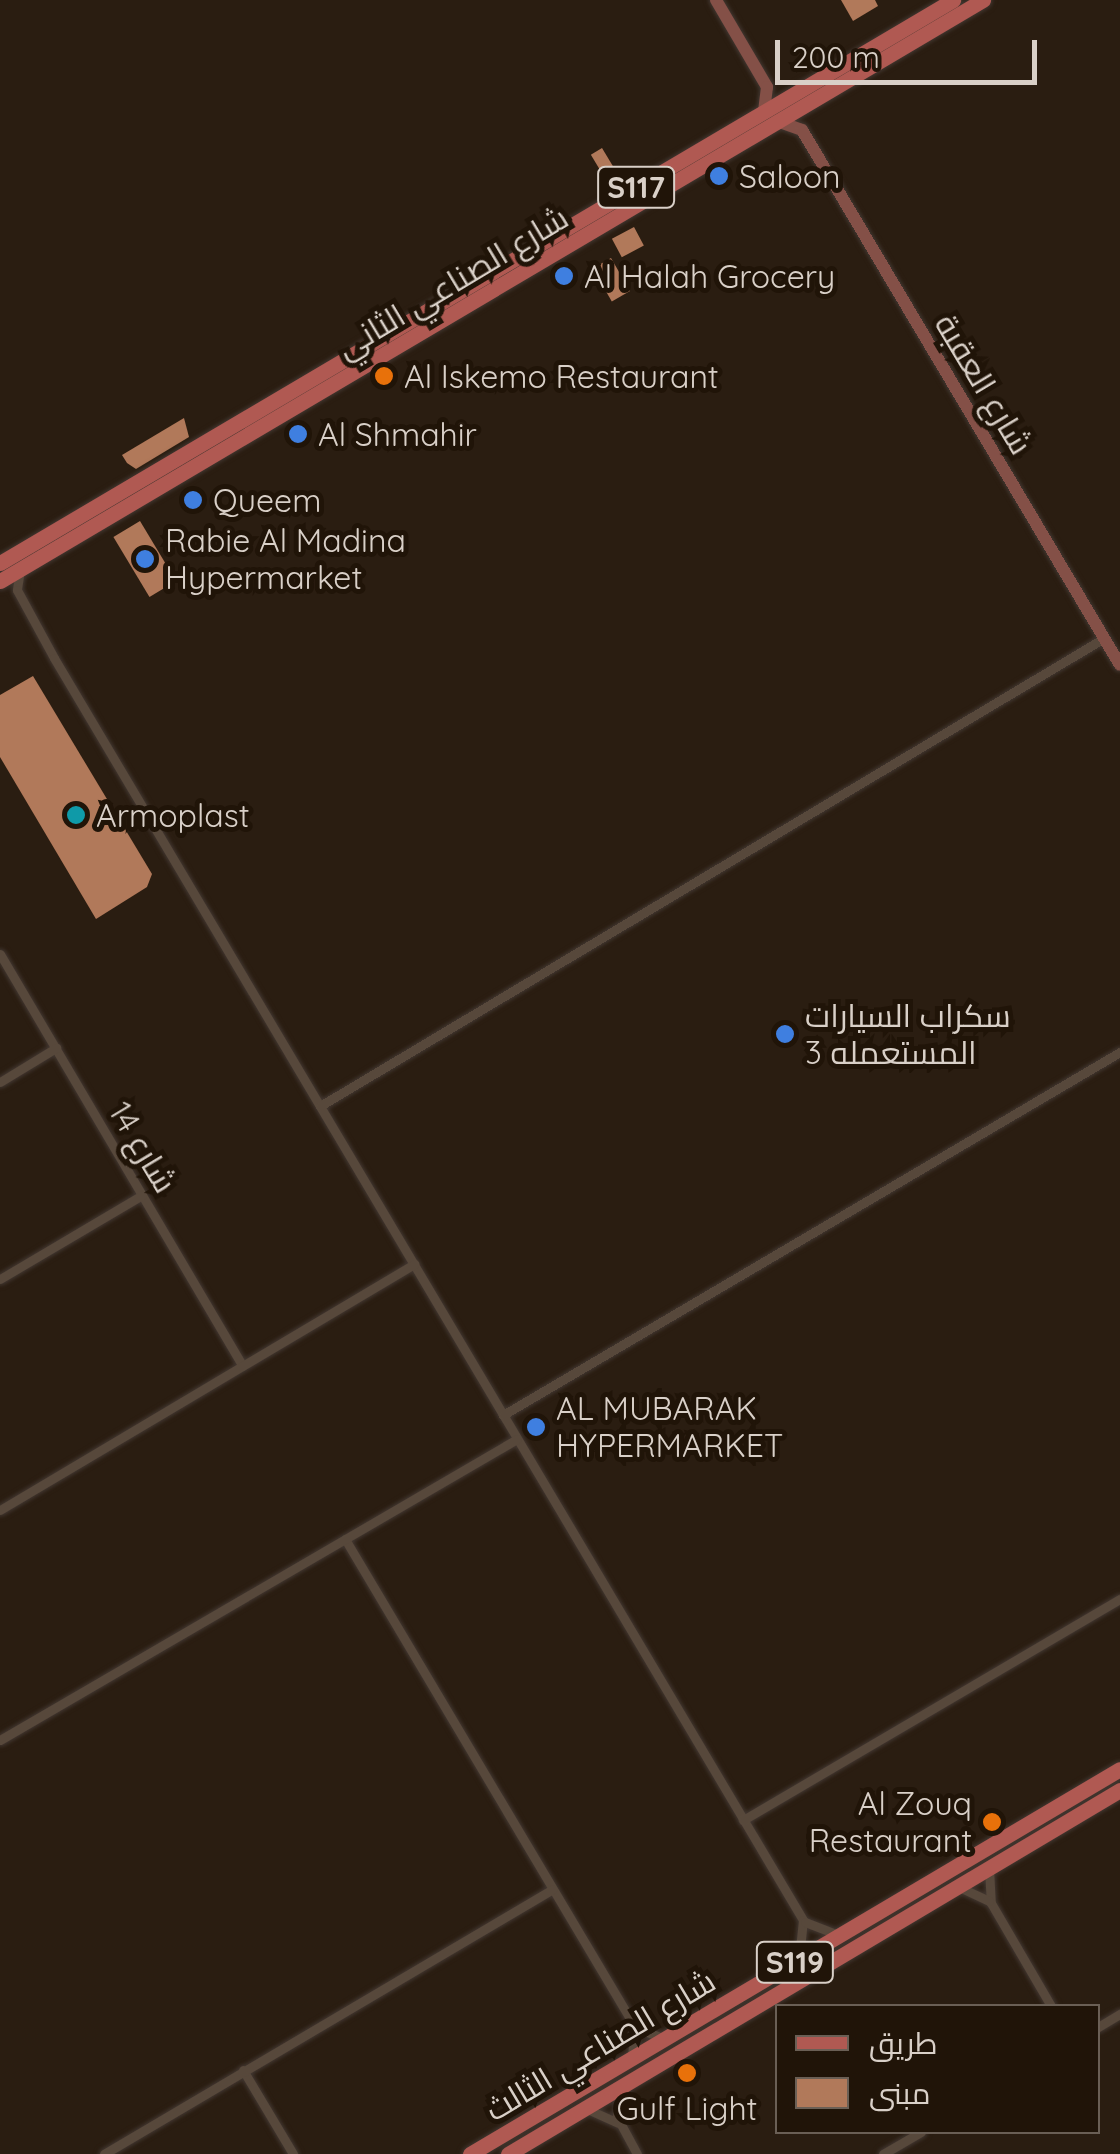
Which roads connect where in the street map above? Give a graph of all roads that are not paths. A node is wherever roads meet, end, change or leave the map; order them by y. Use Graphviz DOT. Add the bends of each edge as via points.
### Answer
graph roads {
  1 [pos="716,0"];
  2 [pos="953,0"];
  3 [pos="984,0"];
  4 [pos="767,87"];
  5 [pos="790,96"];
  6 [pos="806,104"];
  7 [pos="771,116"];
  8 [pos="802,130"];
  9 [pos="0,563"];
  10 [pos="22,568"];
  11 [pos="0,583"];
  12 [pos="20,597"];
  13 [pos="1104,638"];
  14 [pos="1120,666"];
  15 [pos="0,954"];
  16 [pos="56,1048"];
  17 [pos="1120,1052"];
  18 [pos="0,1082"];
  19 [pos="320,1106"];
  20 [pos="142,1195"];
  21 [pos="414,1264"];
  22 [pos="0,1279"];
  23 [pos="243,1366"];
  24 [pos="503,1414"];
  25 [pos="517,1439"];
  26 [pos="0,1510"];
  27 [pos="346,1539"];
  28 [pos="1120,1598"];
  29 [pos="0,1740"];
  30 [pos="1120,1769"];
  31 [pos="1120,1790"];
  32 [pos="744,1820"];
  33 [pos="989,1868"];
  34 [pos="958,1886"];
  35 [pos="553,1889"];
  36 [pos="991,1903"];
  37 [pos="803,1920"];
  38 [pos="843,1933"];
  39 [pos="798,1960"];
  40 [pos="1051,2004"];
  41 [pos="635,2027"];
  42 [pos="665,2038"];
  43 [pos="630,2059"];
  44 [pos="243,2070"];
  45 [pos="622,2087"];
  46 [pos="586,2108"];
  47 [pos="620,2124"];
  48 [pos="918,2134"];
  49 [pos="104,2154"];
  50 [pos="294,2154"];
  51 [pos="470,2154"];
  52 [pos="508,2154"];
  53 [pos="637,2154"];
  54 [pos="883,2154"];
  1 -- 4 [label="street"];
  2 -- 5 [label="main road, شارع الصناعي الثاني / S117"];
  3 -- 6 [label="main road, شارع الصناعي الثاني / S117"];
  4 -- 5 [label="street"];
  4 -- 7 [label="street"];
  5 -- 7 [label="main road, شارع الصناعي الثاني / S117"];
  6 -- 7 [label="main road, شارع الصناعي الثاني / S117"];
  6 -- 8 [label="street"];
  7 -- 8 [label="street"];
  7 -- 9 [label="main road, شارع الصناعي الثاني / S117"];
  7 -- 10 [label="main road, شارع الصناعي الثاني / S117"];
  8 -- 13 [label="street, شارع العقبة"];
  10 -- 11 [label="main road, شارع الصناعي الثاني / S117"];
  10 -- 12 [label="street"];
  11 -- 12 [label="street"];
  12 -- 19 [label="street"];
  13 -- 14 [label="street, شارع العقبة"];
  13 -- 19 [label="street"];
  15 -- 16 [label="street, شارع 14"];
  16 -- 18 [label="street"];
  16 -- 20 [label="street, شارع 14"];
  17 -- 24 [label="street"];
  19 -- 21 [label="street"];
  20 -- 22 [label="street"];
  20 -- 23 [label="street, شارع 14"];
  21 -- 23 [label="street"];
  21 -- 24 [label="street"];
  23 -- 26 [label="street"];
  24 -- 25 [label="street"];
  25 -- 27 [label="street"];
  25 -- 32 [label="street"];
  27 -- 29 [label="street"];
  27 -- 35 [label="street"];
  28 -- 32 [label="street"];
  30 -- 38 [label="main road, شارع الصناعي الثالث / S119"];
  31 -- 33 [label="main road, شارع الصناعي الثالث / S119"];
  32 -- 37 [label="street"];
  33 -- 34 [label="main road, شارع الصناعي الثالث / S119"];
  33 -- 36 [label="street"];
  34 -- 36 [label="street"];
  34 -- 45 [label="main road, شارع الصناعي الثالث / S119"];
  35 -- 41 [label="street"];
  35 -- 44 [label="street"];
  36 -- 40 [label="street"];
  37 -- 38 [label="street"];
  37 -- 39 [label="street"];
  38 -- 39 [label="main road, شارع الصناعي الثالث / S119"];
  39 -- 42 [label="main road, شارع الصناعي الثالث / S119"];
  41 -- 42 [label="street"];
  41 -- 43 [label="street"];
  42 -- 43 [label="main road, شارع الصناعي الثالث / S119"];
  43 -- 51 [label="main road, شارع الصناعي الثالث / S119"];
  44 -- 49 [label="street"];
  44 -- 50 [label="street"];
  45 -- 46 [label="main road, شارع الصناعي الثالث / S119"];
  45 -- 47 [label="street"];
  46 -- 47 [label="street"];
  46 -- 52 [label="main road, شارع الصناعي الثالث / S119"];
  47 -- 53 [label="street"];
  48 -- 54 [label="street"];
}
